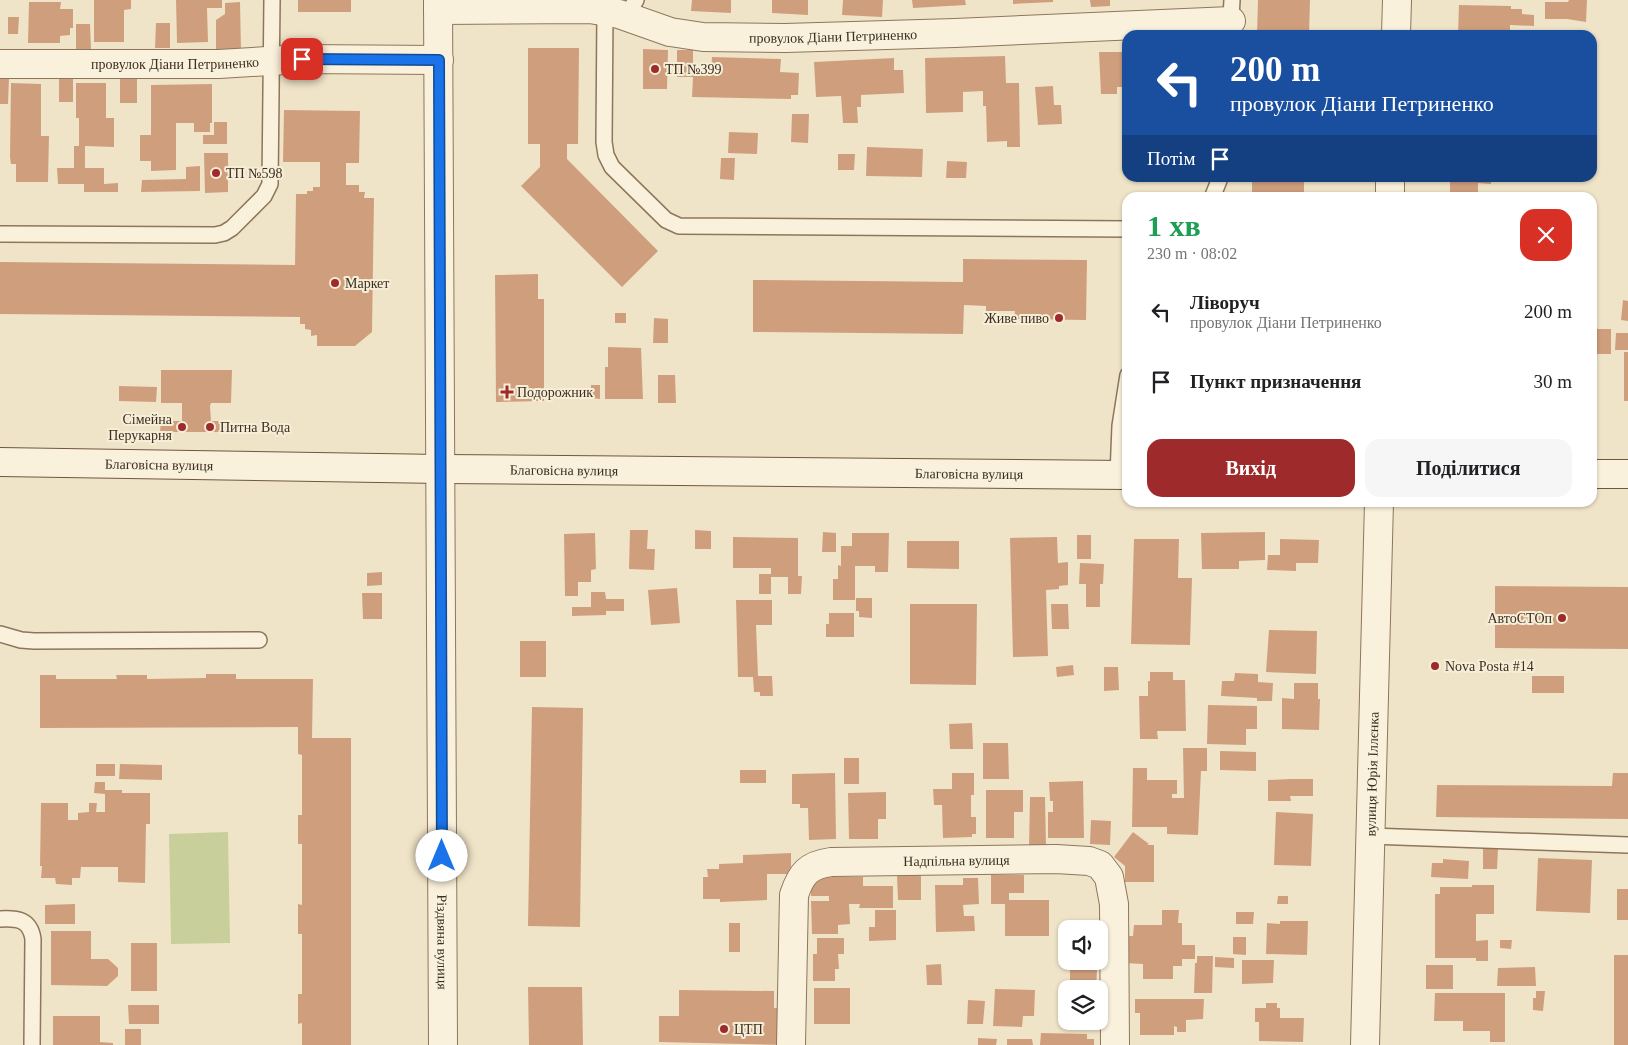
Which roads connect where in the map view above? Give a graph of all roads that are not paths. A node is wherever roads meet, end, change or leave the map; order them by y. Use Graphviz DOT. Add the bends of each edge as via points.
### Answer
graph roads {
  1 [pos="272,0"];
  2 [pos="1397,0"];
  3 [pos="438,5"];
  4 [pos="622,9"];
  5 [pos="1231,19"];
  6 [pos="1396,30"];
  7 [pos="439,60"];
  8 [pos="272,61"];
  9 [pos="0,64"];
  10 [pos="1122,229"];
  11 [pos="0,234"];
  12 [pos="1122,412"];
  13 [pos="1122,446"];
  14 [pos="0,462"];
  15 [pos="441,469"];
  16 [pos="1597,474"];
  17 [pos="1628,474"];
  18 [pos="1122,475"];
  19 [pos="1378,507"];
  20 [pos="0,634"];
  21 [pos="259,640"];
  22 [pos="1370,836"];
  23 [pos="1628,845"];
  24 [pos="0,919"];
  25 [pos="32,1045"];
  26 [pos="443,1045"];
  27 [pos="791,1045"];
  28 [pos="1115,1045"];
  29 [pos="1365,1045"];
  1 -- 8 [label="lane"];
  2 -- 6 [label="street"];
  3 -- 4 [label="street, провулок Діани Петриненко"];
  3 -- 7 [label="street, Різдвяна вулиця"];
  4 -- 5 [label="street, провулок Діани Петриненко" via="662,30 695,37 734,38 946,33"];
  4 -- 10 [label="lane" via="604,142 606,155 616,171 672,224"];
  7 -- 8 [label="street, провулок Діани Петриненко"];
  7 -- 15 [label="street, Різдвяна вулиця"];
  8 -- 9 [label="street, провулок Діани Петриненко"];
  8 -- 11 [label="lane" via="270,184 264,196 229,231 215,235"];
  12 -- 13 [label="lane"];
  14 -- 15 [label="street, Благовісна вулиця"];
  15 -- 18 [label="street, Благовісна вулиця"];
  15 -- 26 [label="street, Різдвяна вулиця"];
  16 -- 17 [label="street"];
  19 -- 22 [label="street, вулиця Юрія Іллєнка"];
  20 -- 21 [label="lane" via="34,641"];
  22 -- 23 [label="lane"];
  22 -- 29 [label="street, вулиця Юрія Іллєнка"];
  24 -- 25 [label="lane" via="20,920 32,931"];
  27 -- 28 [label="street, Надпільна вулиця" via="794,895 807,871 831,862 1056,859 1096,862 1109,877 1114,916"];
}
